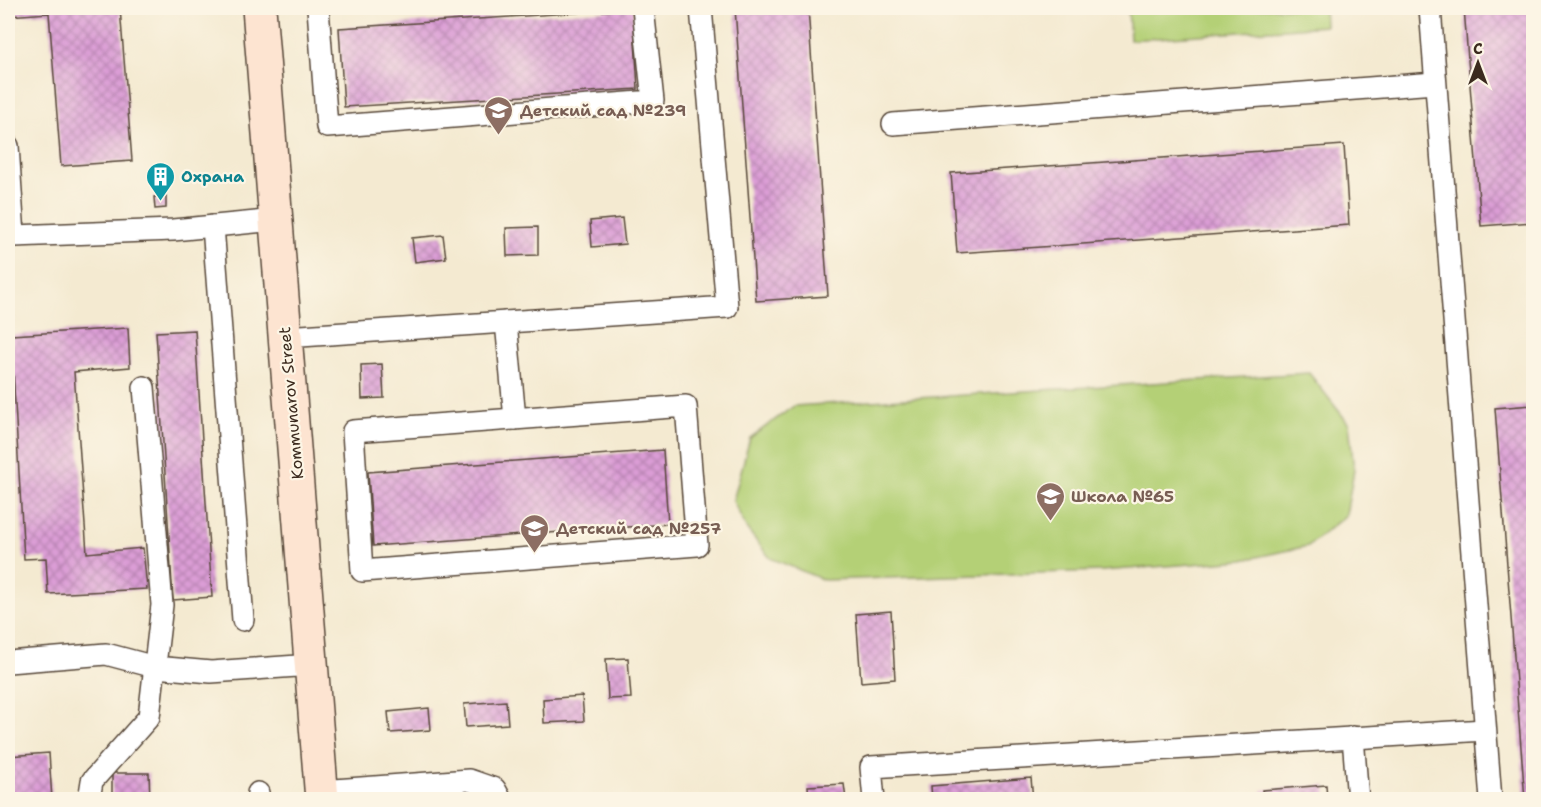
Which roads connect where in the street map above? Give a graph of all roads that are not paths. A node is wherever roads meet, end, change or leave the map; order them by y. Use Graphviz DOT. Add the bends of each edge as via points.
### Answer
graph roads {
  1 [pos="259,8"];
  2 [pos="318,8"];
  3 [pos="643,8"];
  4 [pos="701,8"];
  5 [pos="1430,8"];
  6 [pos="1435,83"];
  7 [pos="893,124"];
  8 [pos="8,146"];
  9 [pos="276,220"];
  10 [pos="213,226"];
  11 [pos="11,243"];
  12 [pos="506,322"];
  13 [pos="286,337"];
  14 [pos="144,387"];
  15 [pos="515,419"];
  16 [pos="243,620"];
  17 [pos="8,662"];
  18 [pos="312,665"];
  19 [pos="154,667"];
  20 [pos="1485,730"];
  21 [pos="1353,737"];
  22 [pos="321,795"];
  23 [pos="89,800"];
  24 [pos="501,800"];
  25 [pos="874,800"];
  26 [pos="1358,800"];
  27 [pos="1491,800"];
  1 -- 9 [label="street, Kommunarov Street"];
  2 -- 3 [label="lane" via="327,127 653,101"];
  4 -- 12 [label="lane" via="727,307"];
  5 -- 6 [label="lane"];
  6 -- 7 [label="lane"];
  6 -- 20 [label="lane"];
  8 -- 11 [label="lane"];
  9 -- 10 [label="lane"];
  9 -- 13 [label="street, Kommunarov Street"];
  10 -- 11 [label="lane"];
  10 -- 16 [label="lane"];
  12 -- 13 [label="lane"];
  12 -- 15 [label="lane"];
  13 -- 18 [label="street, Kommunarov Street"];
  14 -- 19 [label="lane" via="162,605"];
  15 -- 15 [label="lane" via="686,406 697,545 362,571 353,431"];
  17 -- 19 [label="lane" via="106,654"];
  18 -- 19 [label="lane" via="211,672"];
  18 -- 22 [label="street, Kommunarov Street"];
  19 -- 23 [label="lane" via="149,717 92,781"];
  20 -- 21 [label="lane"];
  20 -- 27 [label="lane"];
  21 -- 25 [label="lane" via="871,767"];
  21 -- 26 [label="lane"];
  22 -- 24 [label="lane" via="469,780 495,789"];
}
